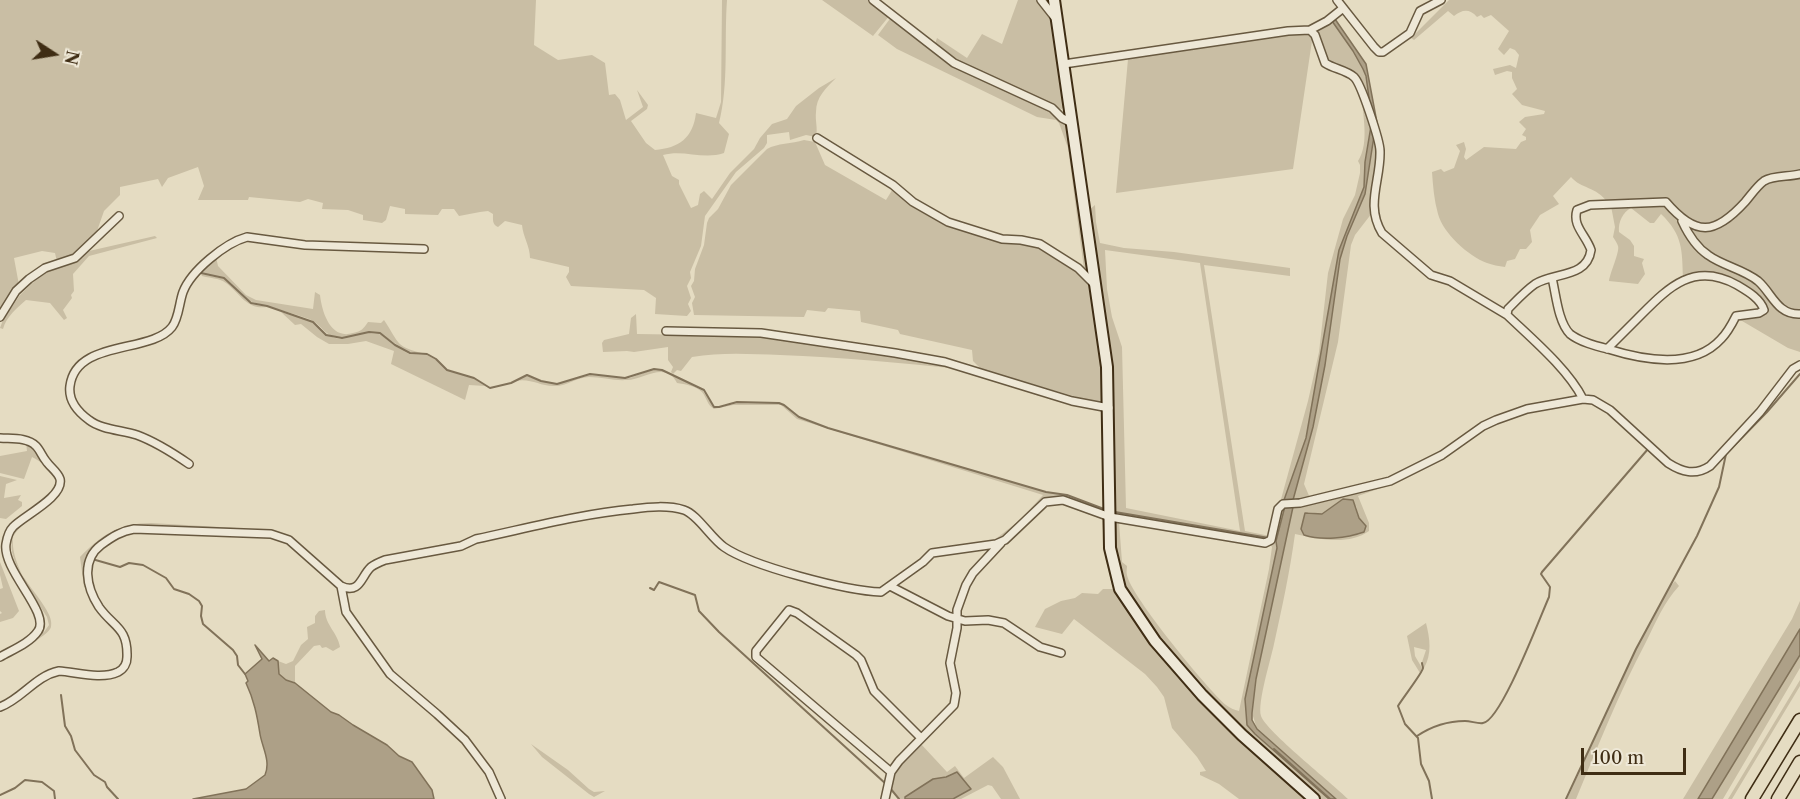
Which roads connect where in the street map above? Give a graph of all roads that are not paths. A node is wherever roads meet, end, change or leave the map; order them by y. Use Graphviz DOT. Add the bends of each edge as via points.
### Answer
graph roads {
  1 [pos="873,0"];
  2 [pos="1041,0"];
  3 [pos="1054,0"];
  4 [pos="1337,0"];
  5 [pos="1441,0"];
  6 [pos="1340,11"];
  7 [pos="1057,20"];
  8 [pos="1310,30"];
  9 [pos="1064,64"];
  10 [pos="1072,123"];
  11 [pos="817,138"];
  12 [pos="1800,174"];
  13 [pos="119,216"];
  14 [pos="1681,219"];
  15 [pos="424,249"];
  16 [pos="1552,278"];
  17 [pos="1096,286"];
  18 [pos="1800,314"];
  19 [pos="1507,315"];
  20 [pos="0,317"];
  21 [pos="666,331"];
  22 [pos="1607,349"];
  23 [pos="1800,365"];
  24 [pos="1583,399"];
  25 [pos="1109,408"];
  26 [pos="0,438"];
  27 [pos="189,464"];
  28 [pos="1110,517"];
  29 [pos="1002,542"];
  30 [pos="341,586"];
  31 [pos="890,586"];
  32 [pos="956,618"];
  33 [pos="1061,653"];
  34 [pos="0,657"];
  35 [pos="0,707"];
  36 [pos="1800,720"];
  37 [pos="921,738"];
  38 [pos="1800,762"];
  39 [pos="891,772"];
  40 [pos="501,799"];
  41 [pos="885,799"];
  42 [pos="1314,799"];
  43 [pos="1752,799"];
  44 [pos="1778,799"];
  1 -- 10 [label="street" via="954,63 1052,108"];
  2 -- 7 [label="street"];
  3 -- 7 [label="street"];
  4 -- 6 [label="street"];
  5 -- 6 [label="street" via="1420,11 1410,33 1383,52"];
  6 -- 8 [label="street"];
  7 -- 9 [label="street"];
  8 -- 9 [label="street"];
  8 -- 19 [label="street" via="1325,63 1353,76 1364,93 1380,151 1374,200 1382,233 1431,275 1450,281"];
  9 -- 10 [label="street"];
  10 -- 17 [label="street"];
  11 -- 17 [label="street" via="948,222 1002,239 1040,244 1078,268"];
  12 -- 14 [label="street" via="1766,180 1722,223 1704,228"];
  13 -- 20 [label="street" via="75,258 45,268 29,279 16,291"];
  14 -- 16 [label="street" via="1666,202 1582,207 1575,218 1592,250 1588,261 1578,270"];
  14 -- 18 [label="street" via="1707,255 1756,280 1775,303 1791,314"];
  15 -- 27 [label="street" via="305,245 247,237 238,240 192,275 171,328 152,339 92,357 75,371 70,394 76,408 88,419 147,439"];
  16 -- 19 [label="street" via="1534,285 1508,309"];
  16 -- 22 [label="street" via="1569,333"];
  17 -- 25 [label="street"];
  19 -- 24 [label="street" via="1531,336"];
  21 -- 25 [label="street" via="761,333 895,353 945,362 1072,401"];
  22 -- 22 [label="street" via="1659,360 1686,358 1700,354 1721,339 1736,316 1764,310 1754,297 1729,281 1692,277 1665,290"];
  23 -- 24 [label="street" via="1703,471 1677,469 1610,410"];
  24 -- 28 [label="street" via="1527,409 1496,420 1442,455 1390,481 1283,504 1278,509 1271,540 1265,543"];
  25 -- 28 [label="street"];
  26 -- 34 [label="street" via="24,440 36,446 59,477 60,485 8,536 7,555 42,623 38,633"];
  28 -- 29 [label="street" via="1053,500 1045,502"];
  28 -- 42 [label="street" via="1112,557 1120,589 1150,633 1202,695"];
  29 -- 31 [label="street" via="932,553"];
  29 -- 32 [label="street" via="973,573"];
  30 -- 31 [label="street" via="354,588 373,565 385,560 609,511 663,507 687,510 724,547 767,566 853,589 881,592"];
  30 -- 35 [label="street" via="280,536 134,529 118,533 93,552 88,567 97,603 116,622 126,641 127,662 123,669 105,674 51,673"];
  30 -- 40 [label="street" via="346,612 390,674 465,741 489,772"];
  31 -- 32 [label="street"];
  32 -- 33 [label="street" via="1004,623 1040,647"];
  32 -- 37 [label="street" via="950,663 956,700"];
  36 -- 43 [label="highway"];
  37 -- 39 [label="street"];
  37 -- 39 [label="street" via="874,691 856,655 797,613 786,613 756,651 756,657"];
  38 -- 44 [label="highway"];
  39 -- 41 [label="street"];
}
